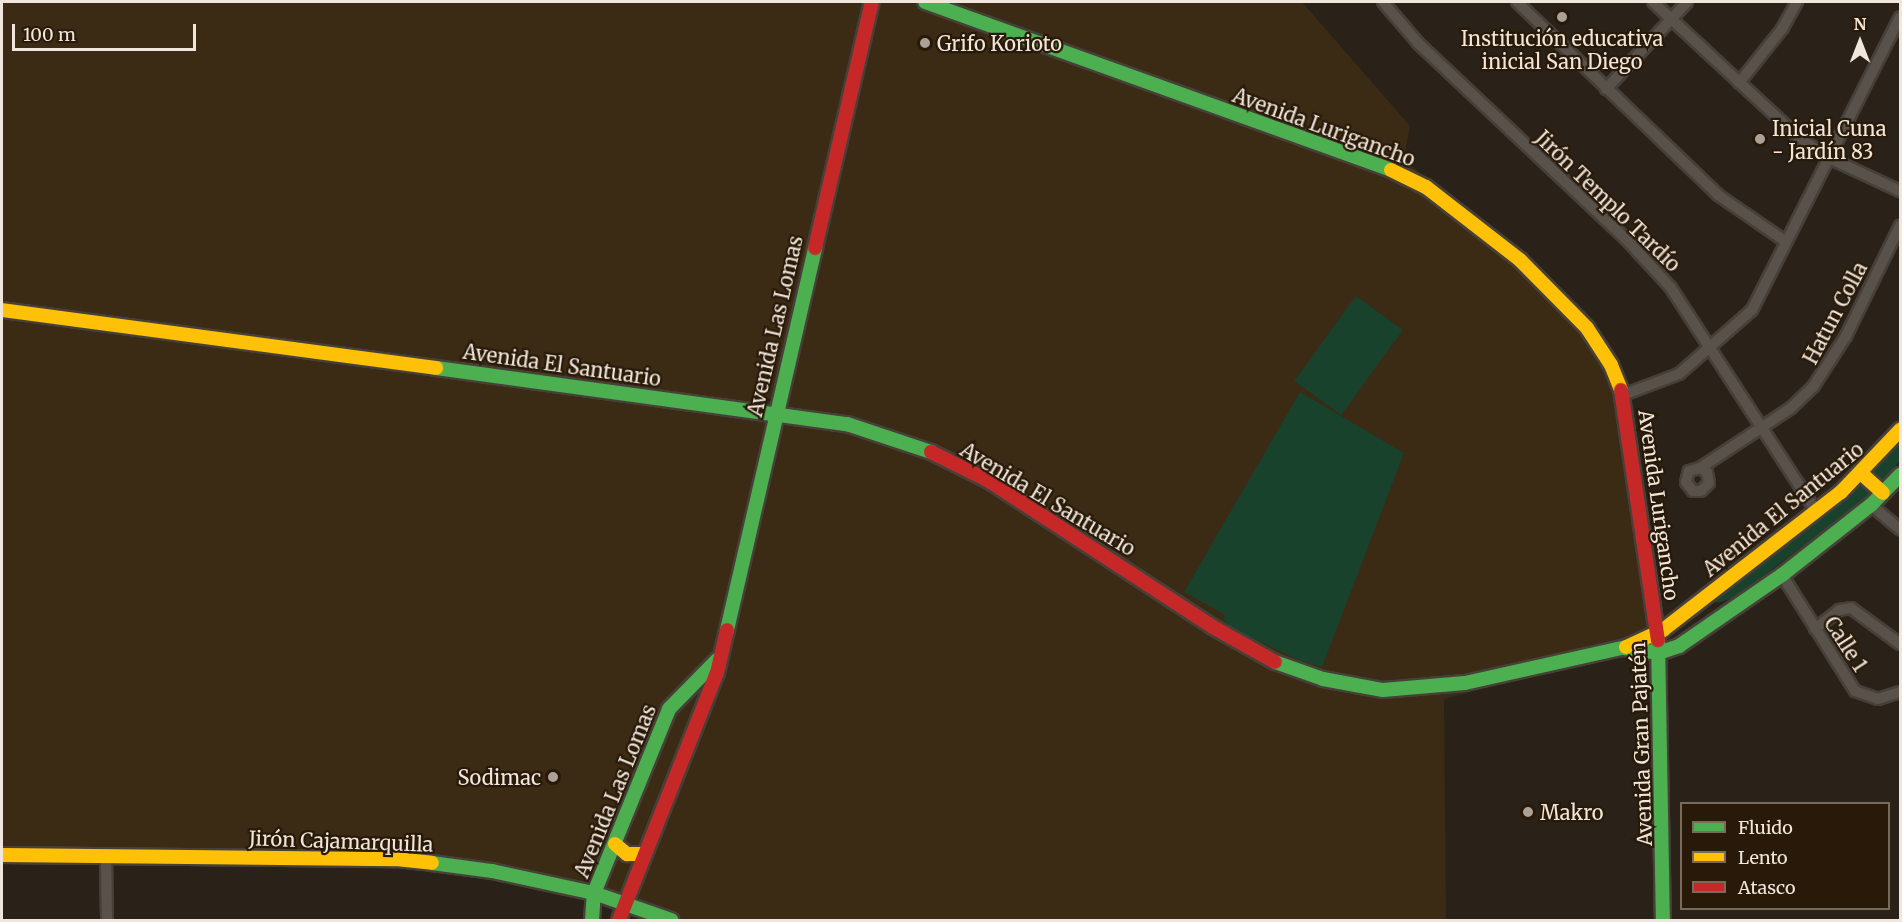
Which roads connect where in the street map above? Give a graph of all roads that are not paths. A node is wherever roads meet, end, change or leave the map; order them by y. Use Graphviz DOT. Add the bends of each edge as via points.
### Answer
graph roads {
  1 [pos="872,2"];
  2 [pos="925,2"];
  3 [pos="1383,2"];
  4 [pos="1517,2"];
  5 [pos="1653,2"];
  6 [pos="1687,2"];
  7 [pos="1797,2"];
  8 [pos="1900,17"];
  9 [pos="1672,20"];
  10 [pos="1739,83"];
  11 [pos="1606,89"];
  12 [pos="1827,157"];
  13 [pos="1900,191"];
  14 [pos="1900,226"];
  15 [pos="1785,241"];
  16 [pos="2,310"];
  17 [pos="1710,347"];
  18 [pos="1623,395"];
  19 [pos="775,414"];
  20 [pos="1761,426"];
  21 [pos="1900,430"];
  22 [pos="1700,468"];
  23 [pos="1862,474"];
  24 [pos="1900,475"];
  25 [pos="1882,493"];
  26 [pos="1870,505"];
  27 [pos="1816,512"];
  28 [pos="1900,529"];
  29 [pos="1782,575"];
  30 [pos="1659,627"];
  31 [pos="1815,629"];
  32 [pos="1900,644"];
  33 [pos="1623,648"];
  34 [pos="1662,652"];
  35 [pos="717,660"];
  36 [pos="1900,692"];
  37 [pos="615,844"];
  38 [pos="642,854"];
  39 [pos="2,855"];
  40 [pos="106,856"];
  41 [pos="594,893"];
  42 [pos="624,902"];
  43 [pos="108,921"];
  44 [pos="592,921"];
  45 [pos="619,921"];
  46 [pos="671,921"];
  47 [pos="1663,921"];
  48 [pos="1672,921"];
  1 -- 19 [label="street, Avenida Las Lomas"];
  2 -- 18 [label="street, Avenida Lurigancho" via="1382,166 1426,187 1551,289 1587,328 1611,365"];
  3 -- 17 [label="street, Jirón Templo Tardío" via="1449,74 1628,241 1671,288"];
  4 -- 11 [label="street"];
  5 -- 9 [label="street"];
  6 -- 9 [label="street"];
  7 -- 10 [label="street" via="1782,29"];
  8 -- 12 [label="street"];
  9 -- 10 [label="street"];
  9 -- 11 [label="street"];
  10 -- 12 [label="street" via="1797,136"];
  11 -- 15 [label="street" via="1734,209"];
  12 -- 13 [label="street"];
  12 -- 15 [label="street"];
  14 -- 20 [label="street, Hatun Colla" via="1829,366 1791,408"];
  15 -- 17 [label="street" via="1752,310"];
  16 -- 19 [label="street, Avenida El Santuario"];
  17 -- 18 [label="street" via="1678,374"];
  17 -- 20 [label="street, Jirón Templo Tardío"];
  18 -- 30 [label="street, Avenida Lurigancho"];
  19 -- 33 [label="street, Avenida El Santuario" via="847,424 931,452 1022,501 1213,627 1274,661 1323,680 1383,690 1430,687"];
  19 -- 35 [label="street, Avenida Las Lomas"];
  20 -- 22 [label="street, Hatun Colla"];
  20 -- 27 [label="street, Jirón Templo Tardío"];
  21 -- 23 [label="street, Avenida El Santuario"];
  23 -- 25 [label="street"];
  23 -- 27 [label="street, Avenida El Santuario"];
  24 -- 25 [label="street"];
  25 -- 26 [label="street"];
  26 -- 28 [label="street"];
  26 -- 29 [label="street"];
  27 -- 30 [label="street, Avenida El Santuario"];
  29 -- 31 [label="street, Calle 1"];
  29 -- 34 [label="street"];
  30 -- 33 [label="street, Avenida El Santuario"];
  30 -- 34 [label="street, Avenida Gran Pajatén"];
  31 -- 32 [label="street" via="1839,610 1851,608"];
  31 -- 36 [label="street, Calle 1" via="1855,691 1878,699"];
  33 -- 34 [label="street, Avenida El Santuario"];
  34 -- 47 [label="street, Avenida Gran Pajatén"];
  34 -- 48 [label="street, Avenida Gran Pajatén" via="1674,805"];
  35 -- 37 [label="street, Avenida Las Lomas" via="669,709"];
  35 -- 38 [label="street, Avenida Las Lomas" via="717,673"];
  37 -- 38 [label="street" via="627,854"];
  37 -- 41 [label="street, Avenida Las Lomas"];
  38 -- 42 [label="street, Avenida Las Lomas"];
  39 -- 40 [label="street, Jirón Cajamarquilla"];
  40 -- 41 [label="street, Jirón Cajamarquilla" via="396,859 492,871"];
  40 -- 43 [label="street"];
  41 -- 42 [label="street, Jirón Cajamarquilla"];
  41 -- 44 [label="street, Avenida Las Lomas"];
  42 -- 45 [label="street, Avenida Las Lomas"];
  42 -- 46 [label="street, Jirón Cajamarquilla"];
}
